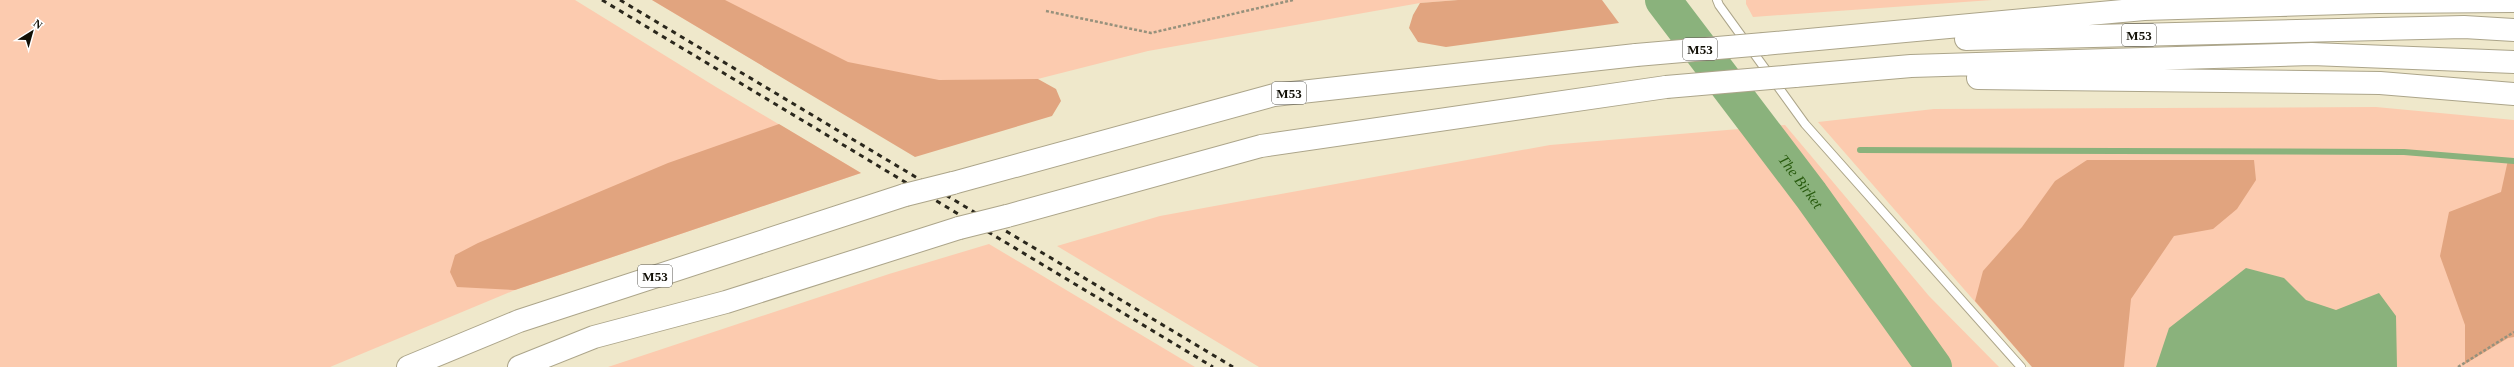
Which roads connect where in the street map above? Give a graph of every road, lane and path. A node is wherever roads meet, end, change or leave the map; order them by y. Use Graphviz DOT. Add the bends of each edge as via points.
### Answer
graph roads {
  1 [pos="1293,0"];
  2 [pos="1717,0"];
  3 [pos="2514,1"];
  4 [pos="1046,12"];
  5 [pos="2514,30"];
  6 [pos="1764,44"];
  7 [pos="2514,62"];
  8 [pos="1795,76"];
  9 [pos="2514,94"];
  10 [pos="2514,332"];
  11 [pos="408,367"];
  12 [pos="519,367"];
  13 [pos="2021,367"];
  14 [pos="2458,367"];
  1 -- 4 [label="path" via="1151,33"];
  2 -- 13 [label="lane" via="1718,5 1805,124"];
  3 -- 6 [label="highway" via="2144,9"];
  5 -- 6 [label="highway, M53" via="2464,27"];
  6 -- 11 [label="highway, M53, bridge" via="1636,54 1274,95 905,195 519,322"];
  7 -- 8 [label="highway, M53" via="2312,54 1911,66"];
  8 -- 9 [label="highway" via="2380,83"];
  8 -- 12 [label="highway, M53, bridge" via="1666,87 1261,146 959,228 726,302 594,337"];
  10 -- 14 [label="path"];
}
